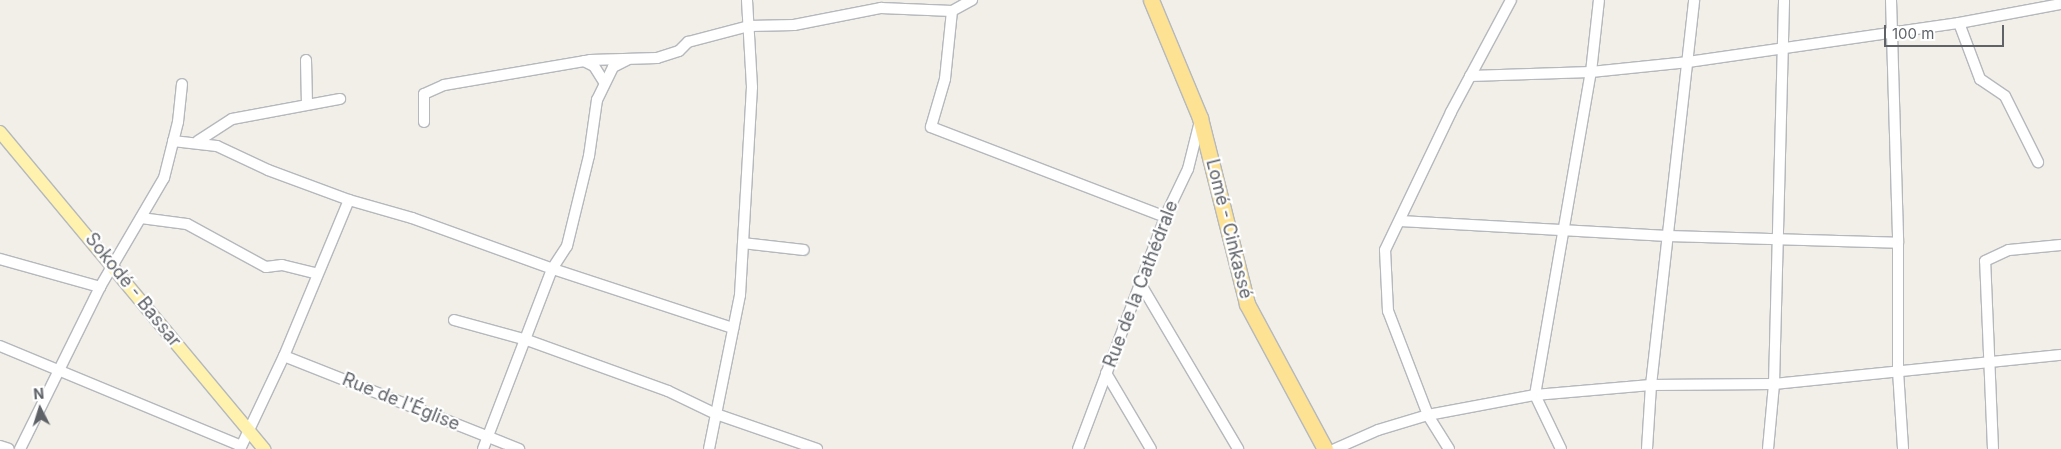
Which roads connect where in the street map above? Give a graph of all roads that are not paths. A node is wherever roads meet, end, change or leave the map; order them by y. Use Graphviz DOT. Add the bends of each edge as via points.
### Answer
graph roads {
  1 [pos="747,0"];
  2 [pos="972,0"];
  3 [pos="1151,0"];
  4 [pos="1511,0"];
  5 [pos="1599,0"];
  6 [pos="1694,0"];
  7 [pos="1784,0"];
  8 [pos="1891,0"];
  9 [pos="2061,4"];
  10 [pos="957,6"];
  11 [pos="1959,22"];
  12 [pos="749,26"];
  13 [pos="1892,31"];
  14 [pos="1783,50"];
  15 [pos="630,58"];
  16 [pos="306,60"];
  17 [pos="584,61"];
  18 [pos="1688,62"];
  19 [pos="1590,72"];
  20 [pos="1470,76"];
  21 [pos="604,82"];
  22 [pos="182,84"];
  23 [pos="340,99"];
  24 [pos="307,104"];
  25 [pos="1200,118"];
  26 [pos="424,122"];
  27 [pos="0,132"];
  28 [pos="173,141"];
  29 [pos="198,141"];
  30 [pos="2038,162"];
  31 [pos="349,200"];
  32 [pos="1165,217"];
  33 [pos="141,218"];
  34 [pos="1400,221"];
  35 [pos="1564,230"];
  36 [pos="1668,236"];
  37 [pos="1776,238"];
  38 [pos="743,243"];
  39 [pos="1898,243"];
  40 [pos="2061,245"];
  41 [pos="804,250"];
  42 [pos="0,259"];
  43 [pos="112,264"];
  44 [pos="552,269"];
  45 [pos="317,274"];
  46 [pos="1140,284"];
  47 [pos="100,287"];
  48 [pos="454,320"];
  49 [pos="733,328"];
  50 [pos="527,340"];
  51 [pos="0,346"];
  52 [pos="2061,355"];
  53 [pos="284,356"];
  54 [pos="1987,362"];
  55 [pos="56,371"];
  56 [pos="1898,371"];
  57 [pos="1106,373"];
  58 [pos="1774,384"];
  59 [pos="1651,385"];
  60 [pos="1535,395"];
  61 [pos="716,414"];
  62 [pos="1428,415"];
  63 [pos="248,430"];
  64 [pos="489,437"];
  65 [pos="0,446"];
  66 [pos="240,448"];
  67 [pos="9,449"];
  68 [pos="20,449"];
  69 [pos="264,449"];
  70 [pos="483,449"];
  71 [pos="518,449"];
  72 [pos="708,449"];
  73 [pos="817,449"];
  74 [pos="1078,449"];
  75 [pos="1151,449"];
  76 [pos="1238,449"];
  77 [pos="1325,449"];
  78 [pos="1335,449"];
  79 [pos="1449,449"];
  80 [pos="1561,449"];
  81 [pos="1647,449"];
  82 [pos="1768,449"];
  83 [pos="1903,449"];
  84 [pos="1993,449"];
  1 -- 12 [label="street"];
  2 -- 10 [label="street"];
  3 -- 25 [label="highway, Lomé - Cinkassé"];
  4 -- 20 [label="street"];
  5 -- 19 [label="street"];
  6 -- 18 [label="street"];
  7 -- 14 [label="street"];
  8 -- 13 [label="street"];
  9 -- 11 [label="street"];
  10 -- 12 [label="street" via="881,8 794,25"];
  10 -- 32 [label="street" via="945,79 931,127"];
  11 -- 13 [label="street"];
  11 -- 30 [label="street" via="1980,79 2005,96"];
  12 -- 15 [label="street" via="688,42 679,51 657,58"];
  12 -- 38 [label="street" via="752,87"];
  13 -- 14 [label="street"];
  13 -- 39 [label="street"];
  14 -- 18 [label="street"];
  14 -- 37 [label="street"];
  15 -- 17 [label="street"];
  15 -- 21 [label="street" via="614,68"];
  16 -- 24 [label="street"];
  17 -- 21 [label="street" via="594,66"];
  17 -- 26 [label="street" via="432,88 422,100"];
  18 -- 19 [label="street"];
  18 -- 36 [label="street"];
  19 -- 20 [label="street"];
  19 -- 35 [label="street"];
  20 -- 34 [label="street"];
  21 -- 44 [label="street" via="597,100 589,156 567,246"];
  22 -- 28 [label="street"];
  23 -- 24 [label="street"];
  24 -- 29 [label="street" via="232,119"];
  25 -- 32 [label="street, Rue de la Cathédrale" via="1188,169"];
  25 -- 77 [label="highway, Lomé - Cinkassé" via="1247,304"];
  27 -- 43 [label="main road, Sokodé - Bassar"];
  28 -- 29 [label="street"];
  28 -- 33 [label="street" via="164,178"];
  29 -- 31 [label="street"];
  31 -- 44 [label="street" via="412,218"];
  31 -- 45 [label="street"];
  32 -- 46 [label="street, Rue de la Cathédrale"];
  33 -- 43 [label="street"];
  33 -- 45 [label="street" via="187,224 266,266 282,265"];
  34 -- 35 [label="street"];
  34 -- 62 [label="street" via="1385,250 1388,311"];
  35 -- 36 [label="street"];
  35 -- 60 [label="street"];
  36 -- 37 [label="street"];
  36 -- 59 [label="street"];
  37 -- 39 [label="street"];
  37 -- 58 [label="street"];
  38 -- 41 [label="street"];
  38 -- 49 [label="street" via="740,295"];
  39 -- 56 [label="street"];
  40 -- 54 [label="street" via="2009,250 1984,261"];
  42 -- 47 [label="street"];
  43 -- 47 [label="street"];
  43 -- 63 [label="main road, Sokodé - Bassar"];
  44 -- 49 [label="street"];
  44 -- 50 [label="street"];
  45 -- 53 [label="street"];
  46 -- 57 [label="street, Rue de la Cathédrale"];
  46 -- 76 [label="street"];
  47 -- 55 [label="street"];
  48 -- 50 [label="street"];
  49 -- 61 [label="street"];
  50 -- 61 [label="street" via="668,392"];
  50 -- 64 [label="street"];
  51 -- 55 [label="street"];
  52 -- 54 [label="street"];
  53 -- 63 [label="street"];
  53 -- 64 [label="street, Rue de l'Église"];
  54 -- 56 [label="street"];
  54 -- 84 [label="street"];
  55 -- 66 [label="street"];
  55 -- 68 [label="street"];
  56 -- 58 [label="street"];
  56 -- 83 [label="street"];
  57 -- 74 [label="street, Rue de la Cathédrale"];
  57 -- 75 [label="street"];
  58 -- 59 [label="street"];
  58 -- 82 [label="street"];
  59 -- 60 [label="street"];
  59 -- 81 [label="street"];
  60 -- 62 [label="street"];
  60 -- 80 [label="street"];
  61 -- 72 [label="street"];
  61 -- 73 [label="street"];
  62 -- 78 [label="street" via="1378,430"];
  62 -- 79 [label="street"];
  63 -- 66 [label="street"];
  63 -- 69 [label="main road, Sokodé - Bassar"];
  64 -- 70 [label="street"];
  64 -- 71 [label="street, Rue de l'Église"];
  65 -- 67 [label="street"];
}
